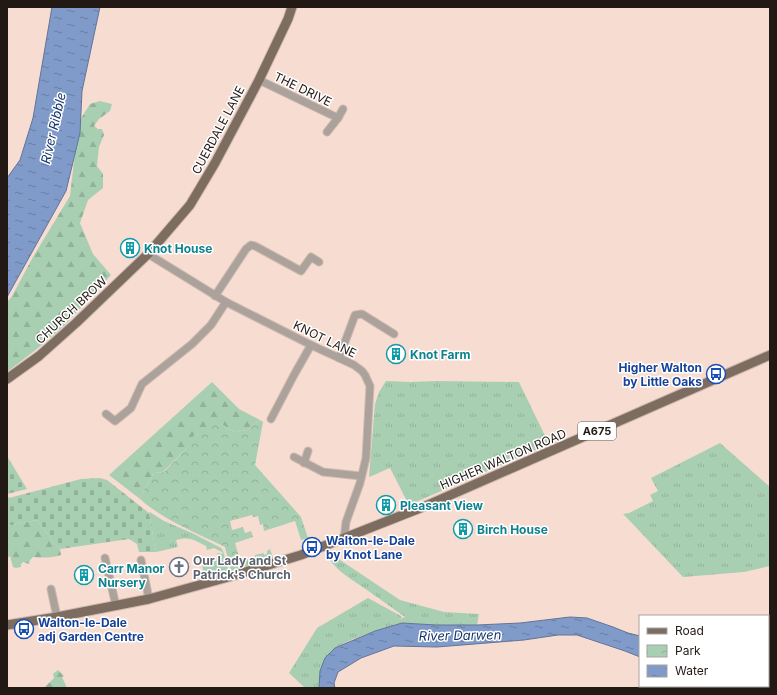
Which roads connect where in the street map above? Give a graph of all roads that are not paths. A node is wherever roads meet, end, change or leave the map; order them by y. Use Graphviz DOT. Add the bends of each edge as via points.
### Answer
graph roads {
  1 [pos="292,7"];
  2 [pos="259,80"];
  3 [pos="343,109"];
  4 [pos="338,118"];
  5 [pos="327,132"];
  6 [pos="148,254"];
  7 [pos="319,262"];
  8 [pos="215,296"];
  9 [pos="226,302"];
  10 [pos="394,334"];
  11 [pos="311,345"];
  12 [pos="770,355"];
  13 [pos="339,358"];
  14 [pos="7,379"];
  15 [pos="106,414"];
  16 [pos="271,419"];
  17 [pos="308,451"];
  18 [pos="294,457"];
  19 [pos="304,462"];
  20 [pos="361,476"];
  21 [pos="344,539"];
  22 [pos="105,558"];
  23 [pos="141,560"];
  24 [pos="51,589"];
  25 [pos="149,598"];
  26 [pos="116,606"];
  27 [pos="57,617"];
  28 [pos="7,625"];
  1 -- 2 [label="main road, CUERDALE LANE"];
  2 -- 4 [label="street, THE DRIVE"];
  2 -- 6 [label="main road, CUERDALE LANE" via="190,205"];
  3 -- 4 [label="street"];
  4 -- 5 [label="street"];
  6 -- 8 [label="street, KNOT LANE"];
  6 -- 14 [label="main road, CHURCH BROW" via="39,356"];
  7 -- 8 [label="street" via="311,257 301,271 251,245"];
  8 -- 9 [label="street, KNOT LANE"];
  9 -- 11 [label="street, KNOT LANE"];
  9 -- 15 [label="street" via="211,325 192,344 142,384 131,408 115,421"];
  10 -- 13 [label="street" via="362,314 355,315"];
  11 -- 13 [label="street, KNOT LANE"];
  11 -- 16 [label="street"];
  12 -- 21 [label="main road, HIGHER WALTON ROAD / A675"];
  13 -- 20 [label="street, KNOT LANE" via="362,371 370,386 366,458"];
  17 -- 19 [label="street"];
  18 -- 19 [label="street"];
  19 -- 20 [label="street" via="323,472"];
  20 -- 21 [label="street, KNOT LANE" via="346,522"];
  21 -- 25 [label="main road, HIGHER WALTON ROAD / A675" via="276,563"];
  22 -- 26 [label="street"];
  23 -- 25 [label="street"];
  24 -- 27 [label="street"];
  25 -- 26 [label="main road, HIGHER WALTON ROAD / A675"];
  26 -- 27 [label="main road, HIGHER WALTON ROAD / A675"];
  27 -- 28 [label="main road, HIGHER WALTON ROAD / A675"];
}
